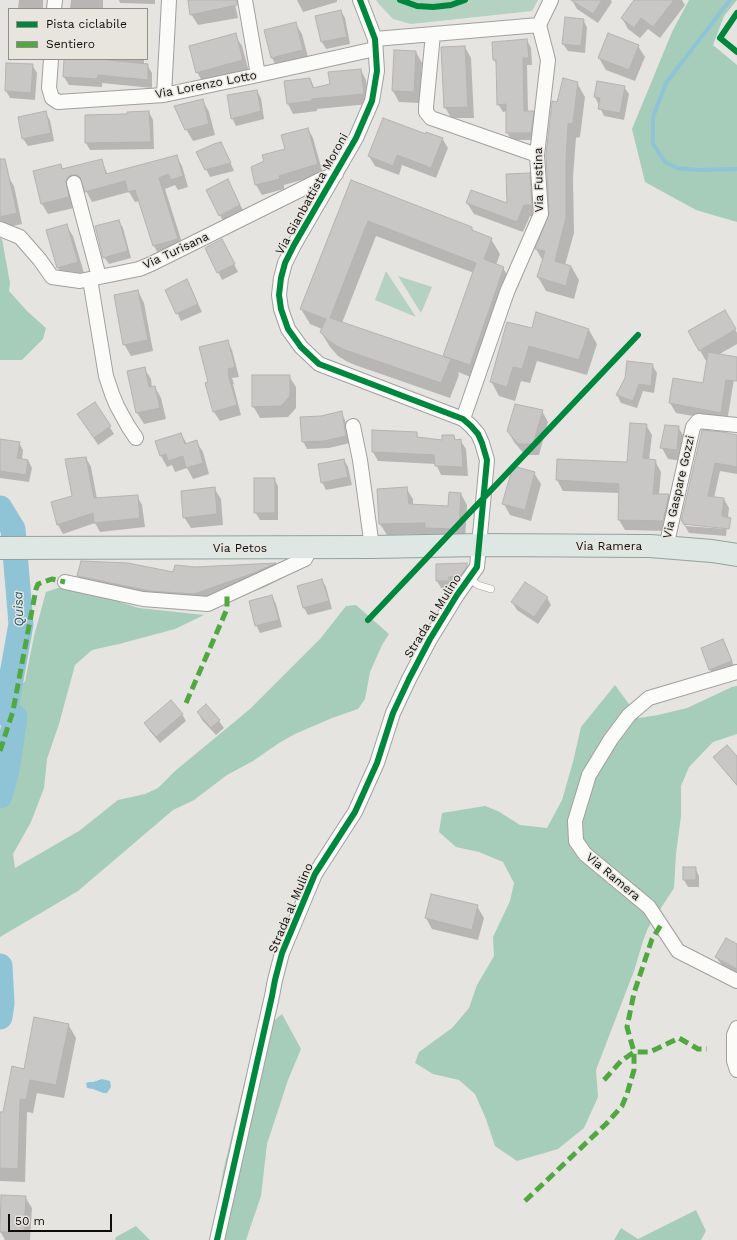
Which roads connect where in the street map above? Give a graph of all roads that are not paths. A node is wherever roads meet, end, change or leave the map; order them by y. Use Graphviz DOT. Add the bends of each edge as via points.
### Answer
graph roads {
  1 [pos="169,0"];
  2 [pos="245,0"];
  3 [pos="360,0"];
  4 [pos="551,0"];
  5 [pos="539,25"];
  6 [pos="432,34"];
  7 [pos="375,44"];
  8 [pos="51,60"];
  9 [pos="258,75"];
  10 [pos="164,95"];
  11 [pos="537,155"];
  12 [pos="336,174"];
  13 [pos="74,183"];
  14 [pos="0,229"];
  15 [pos="95,278"];
  16 [pos="463,419"];
  17 [pos="737,425"];
  18 [pos="352,426"];
  19 [pos="136,438"];
  20 [pos="480,545"];
  21 [pos="311,547"];
  22 [pos="372,547"];
  23 [pos="666,547"];
  24 [pos="0,548"];
  25 [pos="737,555"];
  26 [pos="469,578"];
  27 [pos="65,582"];
  28 [pos="491,589"];
  29 [pos="737,672"];
  30 [pos="737,981"];
  31 [pos="737,1028"];
  32 [pos="737,1070"];
  33 [pos="217,1240"];
  1 -- 10 [label="street"];
  2 -- 9 [label="street"];
  3 -- 7 [label="street"];
  4 -- 5 [label="street"];
  5 -- 6 [label="street"];
  5 -- 11 [label="street, Via Fustina" via="548,60"];
  6 -- 7 [label="street"];
  6 -- 11 [label="street" via="426,107 426,112 431,118"];
  7 -- 9 [label="street, Via Lorenzo Lotto" via="355,53"];
  7 -- 12 [label="street, Via Gianbattista Moroni" via="377,71 372,101 356,138"];
  8 -- 10 [label="street, Via Lorenzo Lotto" via="49,88 52,98 58,102"];
  9 -- 10 [label="street, Via Lorenzo Lotto"];
  11 -- 16 [label="street, Via Fustina" via="541,214 507,292"];
  12 -- 15 [label="street, Via Turisana" via="151,264"];
  12 -- 16 [label="street, Via Gianbattista Moroni" via="285,263 279,295 288,329 318,364"];
  13 -- 15 [label="street"];
  14 -- 15 [label="street, Via Turisana" via="20,237 52,277 80,281"];
  15 -- 19 [label="street" via="106,376 117,406"];
  16 -- 20 [label="street" via="478,434 487,460"];
  17 -- 23 [label="street, Via Gaspare Gozzi" via="698,421 693,427"];
  18 -- 22 [label="street" via="360,460"];
  20 -- 22 [label="main road, Via Petos"];
  20 -- 23 [label="main road, Via Ramera"];
  20 -- 26 [label="street, Strada al Mulino" via="477,567"];
  21 -- 22 [label="main road, Via Petos"];
  21 -- 24 [label="main road, Via Petos"];
  21 -- 27 [label="street" via="305,559 208,604 142,599"];
  23 -- 25 [label="main road, Via Ramera"];
  26 -- 28 [label="lane" via="478,585"];
  26 -- 33 [label="street, Strada al Mulino" via="408,679 393,713 378,763 355,812 315,874 282,953"];
  29 -- 30 [label="street, Via Ramera" via="649,698 629,715 610,739 589,775 574,821 576,841 585,854 649,907 678,951"];
  31 -- 32 [label="street" via="734,1035 734,1061"];
}
